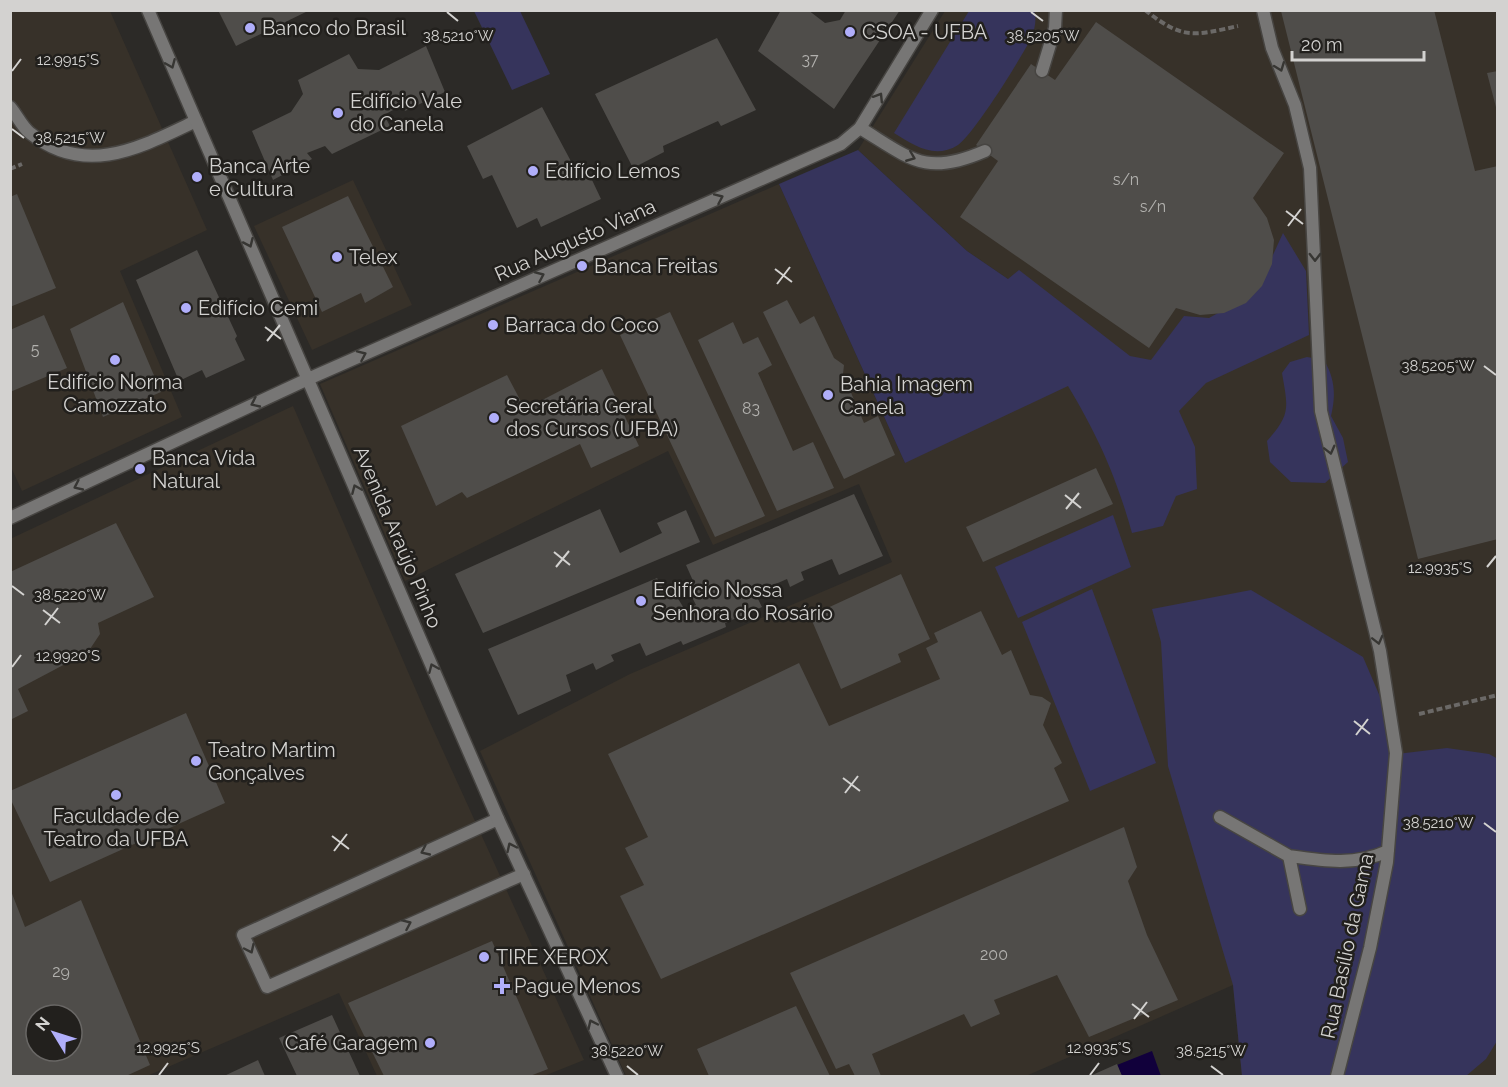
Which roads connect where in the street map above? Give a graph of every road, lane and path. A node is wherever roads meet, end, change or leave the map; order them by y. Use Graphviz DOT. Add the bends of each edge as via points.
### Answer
graph roads {
  1 [pos="148,10"];
  2 [pos="932,10"];
  3 [pos="1056,10"];
  4 [pos="1145,10"];
  5 [pos="1264,15"];
  6 [pos="1042,71"];
  7 [pos="10,107"];
  8 [pos="196,121"];
  9 [pos="860,128"];
  10 [pos="985,151"];
  11 [pos="308,379"];
  12 [pos="10,518"];
  13 [pos="1497,695"];
  14 [pos="1392,721"];
  15 [pos="1220,817"];
  16 [pos="498,819"];
  17 [pos="1388,851"];
  18 [pos="1289,856"];
  19 [pos="524,874"];
  20 [pos="1300,909"];
  21 [pos="617,1077"];
  22 [pos="1337,1077"];
  1 -- 8 [label="street, Avenida Araújo Pinho, one-way"];
  9 -- 2 [label="street, Rua Augusto Viana, one-way"];
  3 -- 6 [label="street"];
  4 -- 5 [label="path" via="1169,30 1200,34"];
  5 -- 14 [label="street, Rua Basílio da Gama, one-way" via="1310,168 1320,411 1380,651"];
  7 -- 8 [label="street" via="29,132 55,149 98,157 130,152"];
  8 -- 11 [label="street, Avenida Araújo Pinho, one-way"];
  9 -- 10 [label="street, one-way" via="928,164 946,165"];
  11 -- 9 [label="street, Rua Augusto Viana, one-way" via="841,144"];
  11 -- 12 [label="street, Rua Augusto Viana, one-way"];
  16 -- 11 [label="street, Avenida Araújo Pinho, one-way"];
  13 -- 14 [label="path"];
  14 -- 17 [label="street, Rua Basílio da Gama" via="1396,753"];
  15 -- 18 [label="street"];
  19 -- 16 [label="street, Avenida Araújo Pinho, one-way"];
  16 -- 19 [label="street, one-way" via="243,935 267,987"];
  17 -- 18 [label="street" via="1369,860 1332,862"];
  17 -- 22 [label="street, Rua Basílio da Gama" via="1370,948"];
  18 -- 20 [label="street"];
  21 -- 19 [label="street, Avenida Araújo Pinho, one-way"];
}
